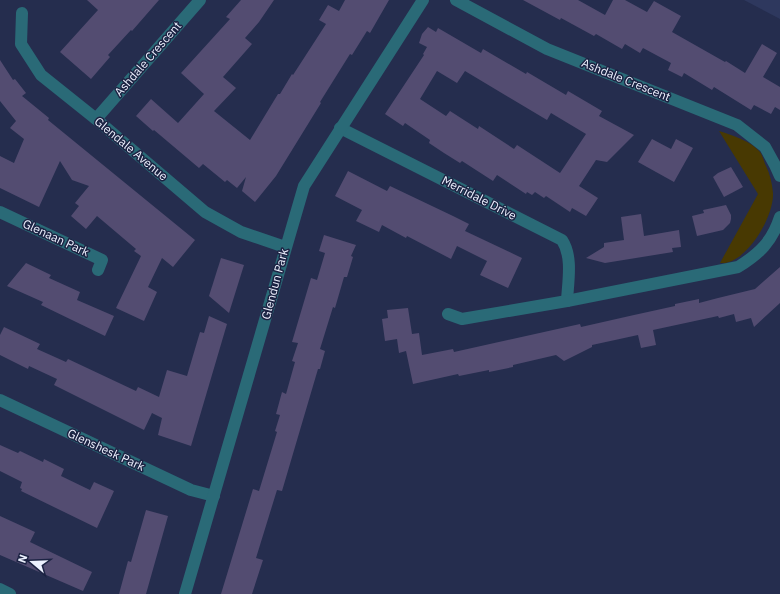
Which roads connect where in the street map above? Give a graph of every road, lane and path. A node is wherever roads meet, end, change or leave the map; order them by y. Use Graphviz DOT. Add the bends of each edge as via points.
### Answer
graph roads {
  1 [pos="200,0"];
  2 [pos="423,0"];
  3 [pos="456,0"];
  4 [pos="22,13"];
  5 [pos="96,119"];
  6 [pos="340,128"];
  7 [pos="780,176"];
  8 [pos="0,212"];
  9 [pos="780,218"];
  10 [pos="285,247"];
  11 [pos="98,270"];
  12 [pos="567,301"];
  13 [pos="448,314"];
  14 [pos="0,400"];
  15 [pos="214,496"];
  16 [pos="0,589"];
  17 [pos="10,594"];
  18 [pos="186,594"];
  1 -- 5 [label="street, Ashdale Crescent"];
  2 -- 6 [label="street, Glendun Park"];
  3 -- 7 [label="street, Ashdale Crescent" via="546,49 737,125 765,147"];
  4 -- 5 [label="street, Glendale Avenue" via="21,44 42,75"];
  5 -- 10 [label="street, Glendale Avenue" via="205,212 241,232"];
  6 -- 10 [label="street, Glendun Park" via="304,186"];
  6 -- 12 [label="street, Merridale Drive" via="562,240 567,247 568,259"];
  8 -- 11 [label="street, Glenaan Park" via="102,260"];
  9 -- 12 [label="street" via="776,231 765,246 738,268"];
  10 -- 15 [label="street, Glendun Park"];
  12 -- 13 [label="street" via="462,319"];
  14 -- 15 [label="street, Glenshesk Park" via="191,490"];
  15 -- 18 [label="street, Glendun Park"];
  16 -- 17 [label="street"];
}
